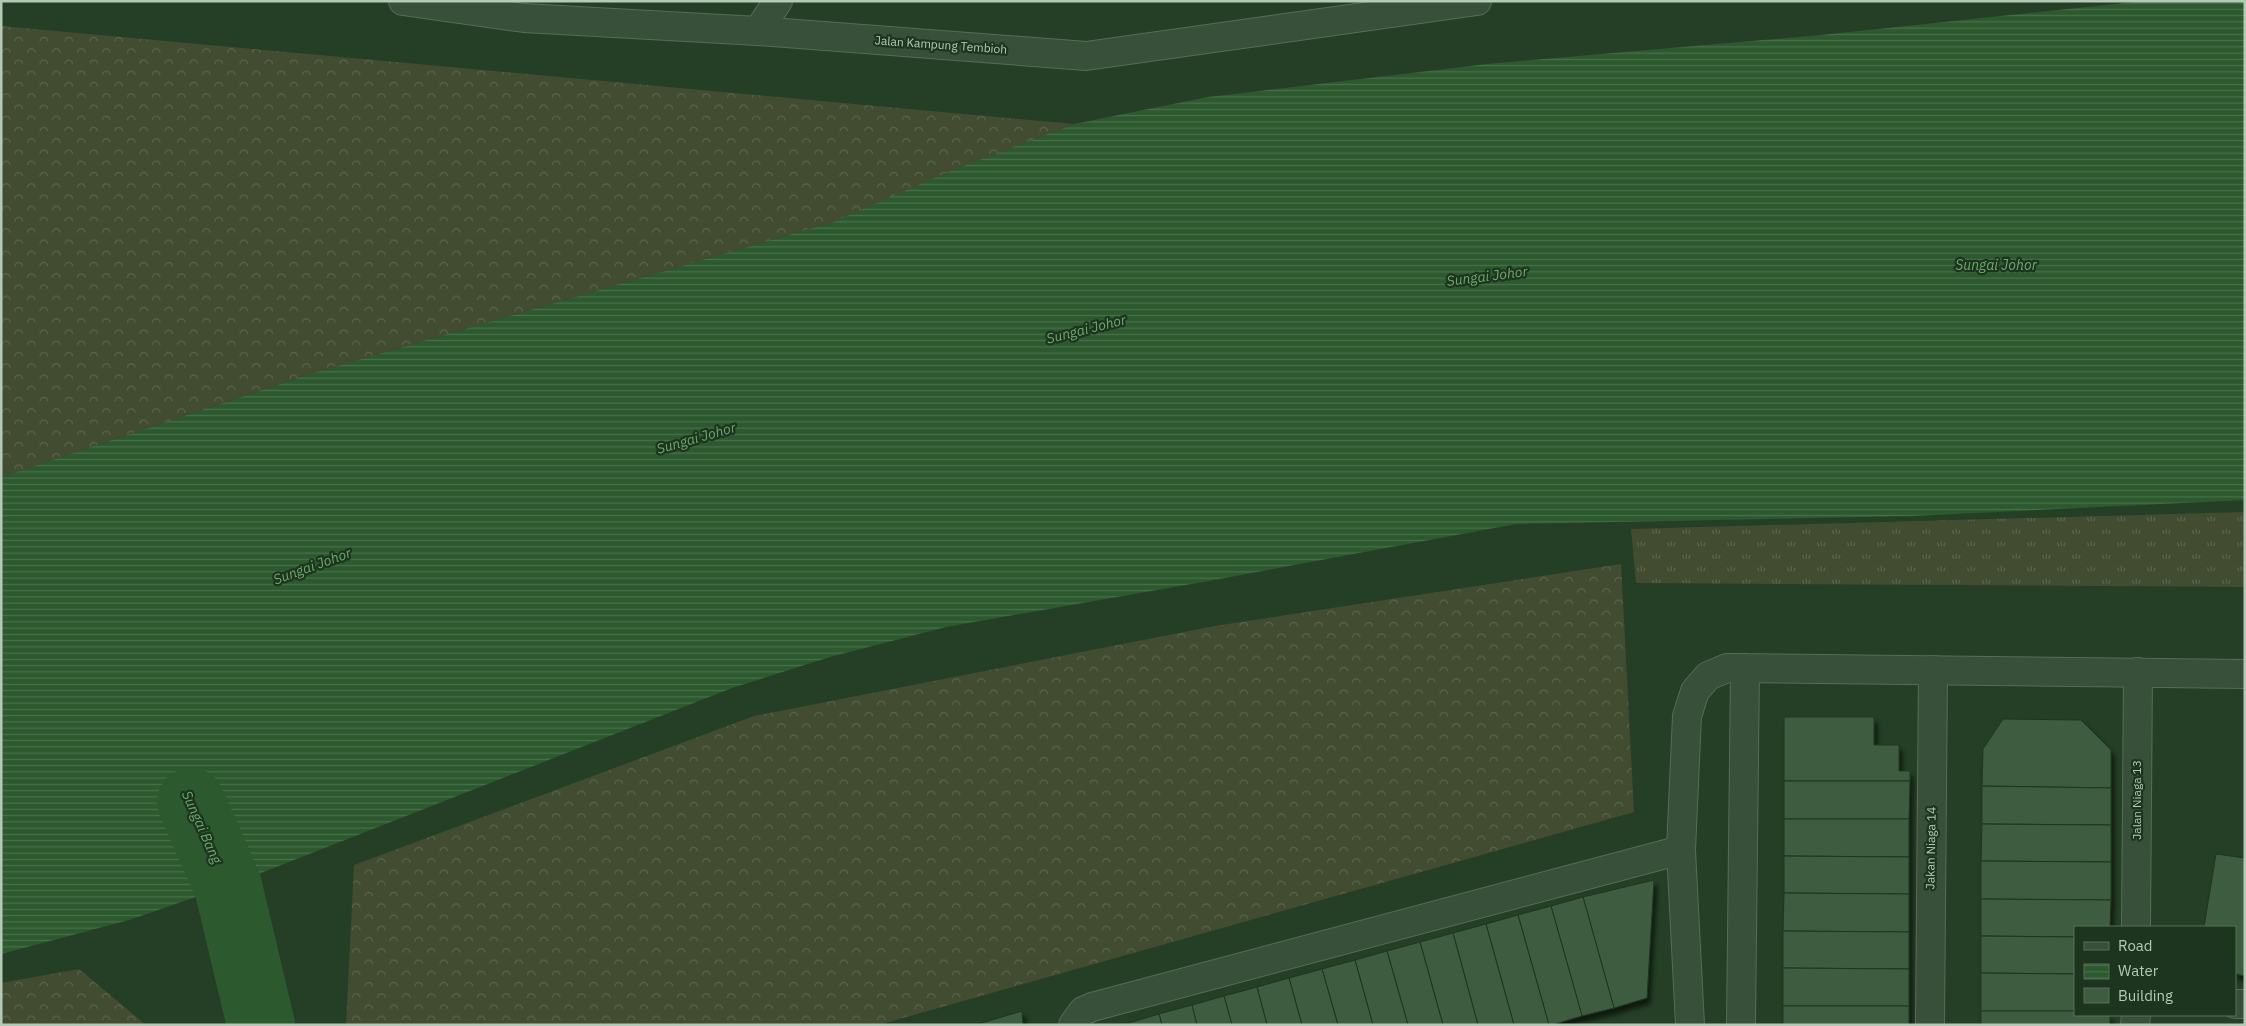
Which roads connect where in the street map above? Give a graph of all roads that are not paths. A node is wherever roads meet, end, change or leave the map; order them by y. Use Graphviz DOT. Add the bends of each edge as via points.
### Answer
graph roads {
  1 [pos="403,1"];
  2 [pos="778,1"];
  3 [pos="1477,1"];
  4 [pos="758,31"];
  5 [pos="1745,668"];
  6 [pos="1933,670"];
  7 [pos="2138,672"];
  8 [pos="2245,674"];
  9 [pos="1681,850"];
  10 [pos="2136,926"];
  11 [pos="1073,1025"];
  12 [pos="1690,1025"];
  13 [pos="1741,1025"];
  14 [pos="1930,1025"];
  1 -- 4 [label="street, Jalan Kampung Tembioh" via="524,18"];
  2 -- 4 [label="street"];
  3 -- 4 [label="street, Jalan Kampung Tembioh" via="1086,56"];
  5 -- 6 [label="street"];
  5 -- 9 [label="street" via="1727,668 1708,676 1695,691 1687,716"];
  5 -- 13 [label="street"];
  6 -- 7 [label="street"];
  6 -- 14 [label="street, Jakan Niaga 14"];
  7 -- 8 [label="street"];
  7 -- 10 [label="street, Jalan Niaga 13"];
  9 -- 11 [label="street" via="1092,1007 1083,1011"];
  9 -- 12 [label="street"];
}
